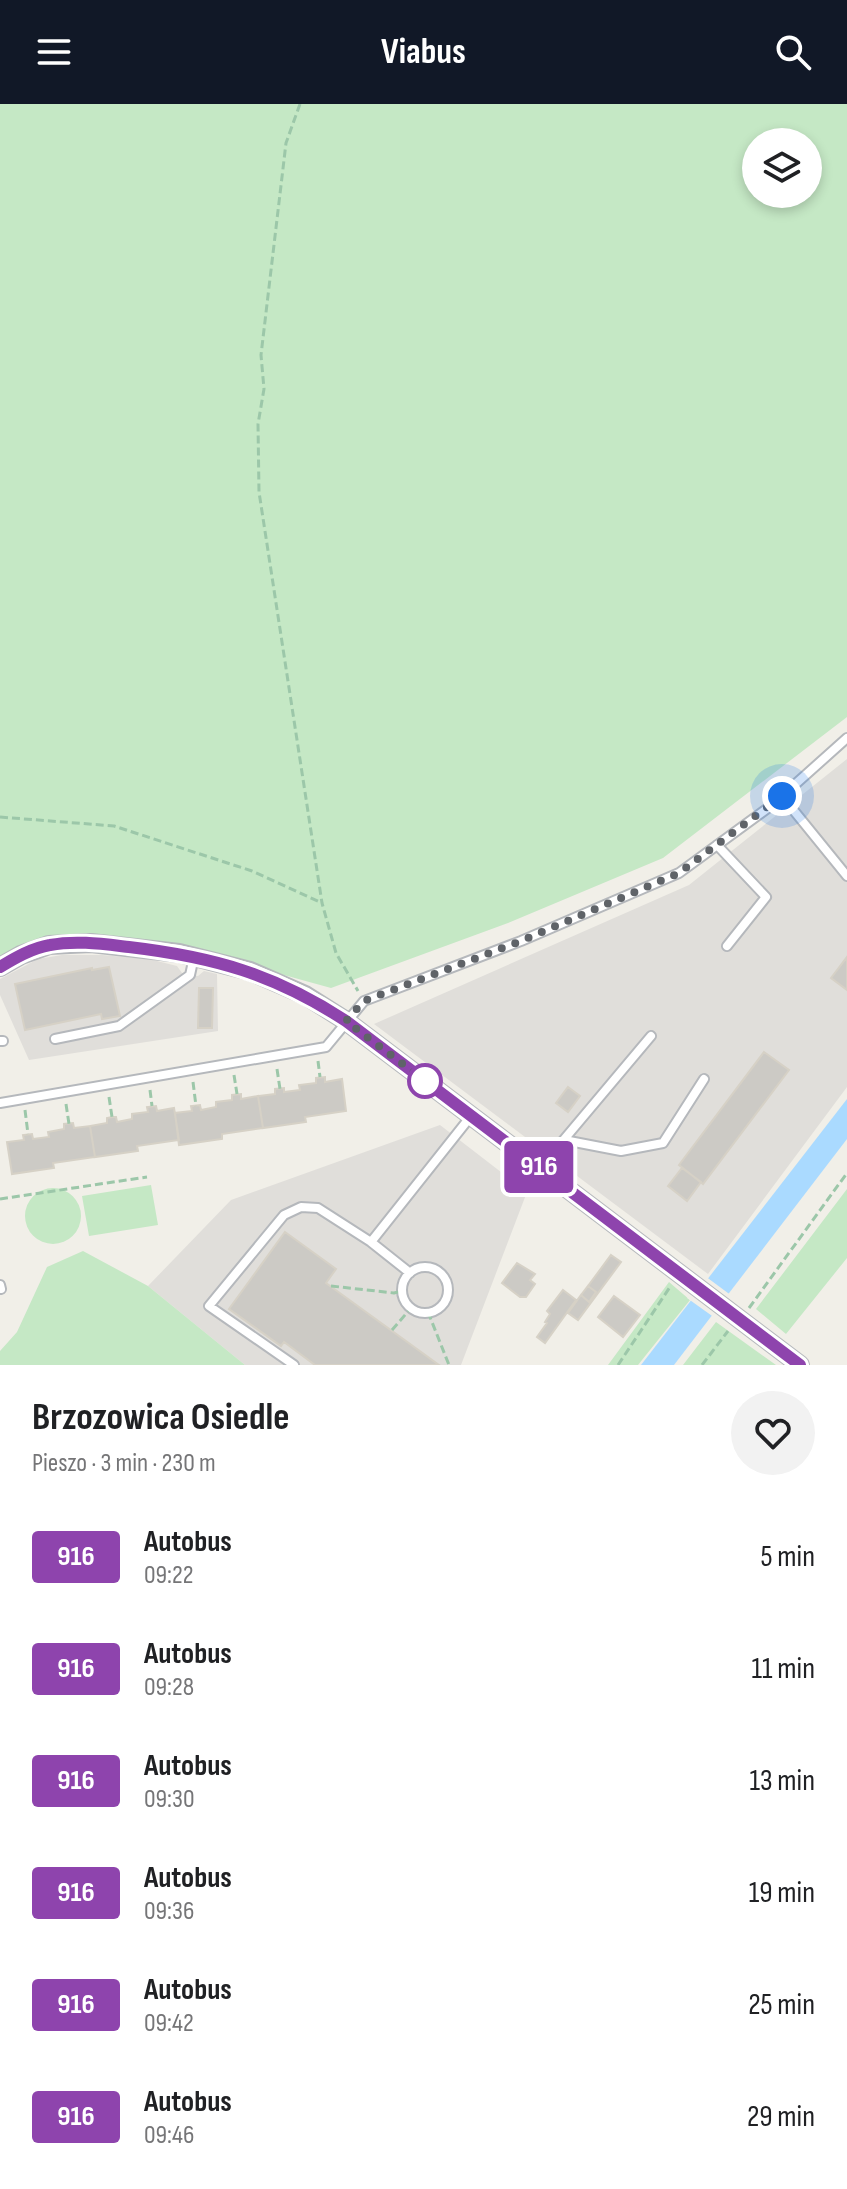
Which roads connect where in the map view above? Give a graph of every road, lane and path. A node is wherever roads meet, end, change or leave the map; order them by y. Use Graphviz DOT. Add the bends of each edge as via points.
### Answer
graph roads {
  1 [pos="300,104"];
  2 [pos="847,738"];
  3 [pos="782,796"];
  4 [pos="0,817"];
  5 [pos="717,845"];
  6 [pos="847,876"];
  7 [pos="322,903"];
  8 [pos="727,946"];
  9 [pos="195,957"];
  10 [pos="0,967"];
  11 [pos="364,1001"];
  12 [pos="346,1021"];
  13 [pos="651,1036"];
  14 [pos="55,1039"];
  15 [pos="316,1049"];
  16 [pos="275,1055"];
  17 [pos="232,1063"];
  18 [pos="191,1070"];
  19 [pos="320,1077"];
  20 [pos="704,1079"];
  21 [pos="107,1084"];
  22 [pos="280,1089"];
  23 [pos="65,1092"];
  24 [pos="237,1094"];
  25 [pos="24,1099"];
  26 [pos="0,1103"];
  27 [pos="196,1106"];
  28 [pos="471,1116"];
  29 [pos="112,1117"];
  30 [pos="69,1124"];
  31 [pos="28,1134"];
  32 [pos="564,1140"];
  33 [pos="540,1168"];
  34 [pos="847,1173"];
  35 [pos="147,1177"];
  36 [pos="0,1199"];
  37 [pos="371,1242"];
  38 [pos="410,1273"];
  39 [pos="679,1281"];
  40 [pos="331,1286"];
  41 [pos="402,1291"];
  42 [pos="753,1303"];
  43 [pos="411,1308"];
  44 [pos="428,1312"];
  45 [pos="733,1322"];
  46 [pos="392,1330"];
  47 [pos="294,1365"];
  48 [pos="449,1365"];
  49 [pos="618,1365"];
  50 [pos="702,1365"];
  51 [pos="800,1365"];
  1 -- 7 [label="path" via="286,143 261,355 259,492"];
  2 -- 3 [label="lane"];
  3 -- 5 [label="lane"];
  3 -- 6 [label="lane"];
  4 -- 7 [label="path" via="114,826 252,871"];
  5 -- 8 [label="lane" via="766,897"];
  5 -- 11 [label="lane" via="679,873"];
  7 -- 11 [label="path" via="336,953"];
  9 -- 10 [label="street" via="63,944 21,955"];
  9 -- 12 [label="street" via="250,971 305,995"];
  9 -- 14 [label="lane" via="190,975 119,1026"];
  11 -- 12 [label="lane"];
  12 -- 15 [label="lane" via="326,1047"];
  12 -- 28 [label="street"];
  13 -- 32 [label="lane"];
  15 -- 16 [label="lane"];
  15 -- 19 [label="path"];
  16 -- 17 [label="lane"];
  16 -- 22 [label="path"];
  17 -- 18 [label="lane"];
  17 -- 24 [label="path"];
  18 -- 21 [label="lane"];
  18 -- 27 [label="path"];
  20 -- 32 [label="lane" via="663,1143 621,1151"];
  21 -- 23 [label="lane"];
  21 -- 29 [label="path"];
  23 -- 25 [label="lane"];
  23 -- 30 [label="path"];
  25 -- 26 [label="lane"];
  25 -- 31 [label="path"];
  28 -- 33 [label="street"];
  28 -- 37 [label="lane"];
  32 -- 33 [label="lane"];
  33 -- 39 [label="street"];
  34 -- 42 [label="path"];
  35 -- 36 [label="path"];
  37 -- 38 [label="lane"];
  37 -- 47 [label="lane" via="318,1208 301,1207 284,1215 209,1306"];
  38 -- 41 [label="lane"];
  38 -- 44 [label="lane" via="418,1267 433,1268 444,1278 445,1300"];
  39 -- 45 [label="street"];
  39 -- 49 [label="path"];
  40 -- 41 [label="path"];
  41 -- 43 [label="lane"];
  43 -- 44 [label="lane"];
  43 -- 46 [label="path"];
  44 -- 48 [label="path"];
  45 -- 50 [label="path"];
  45 -- 51 [label="street"];
}
